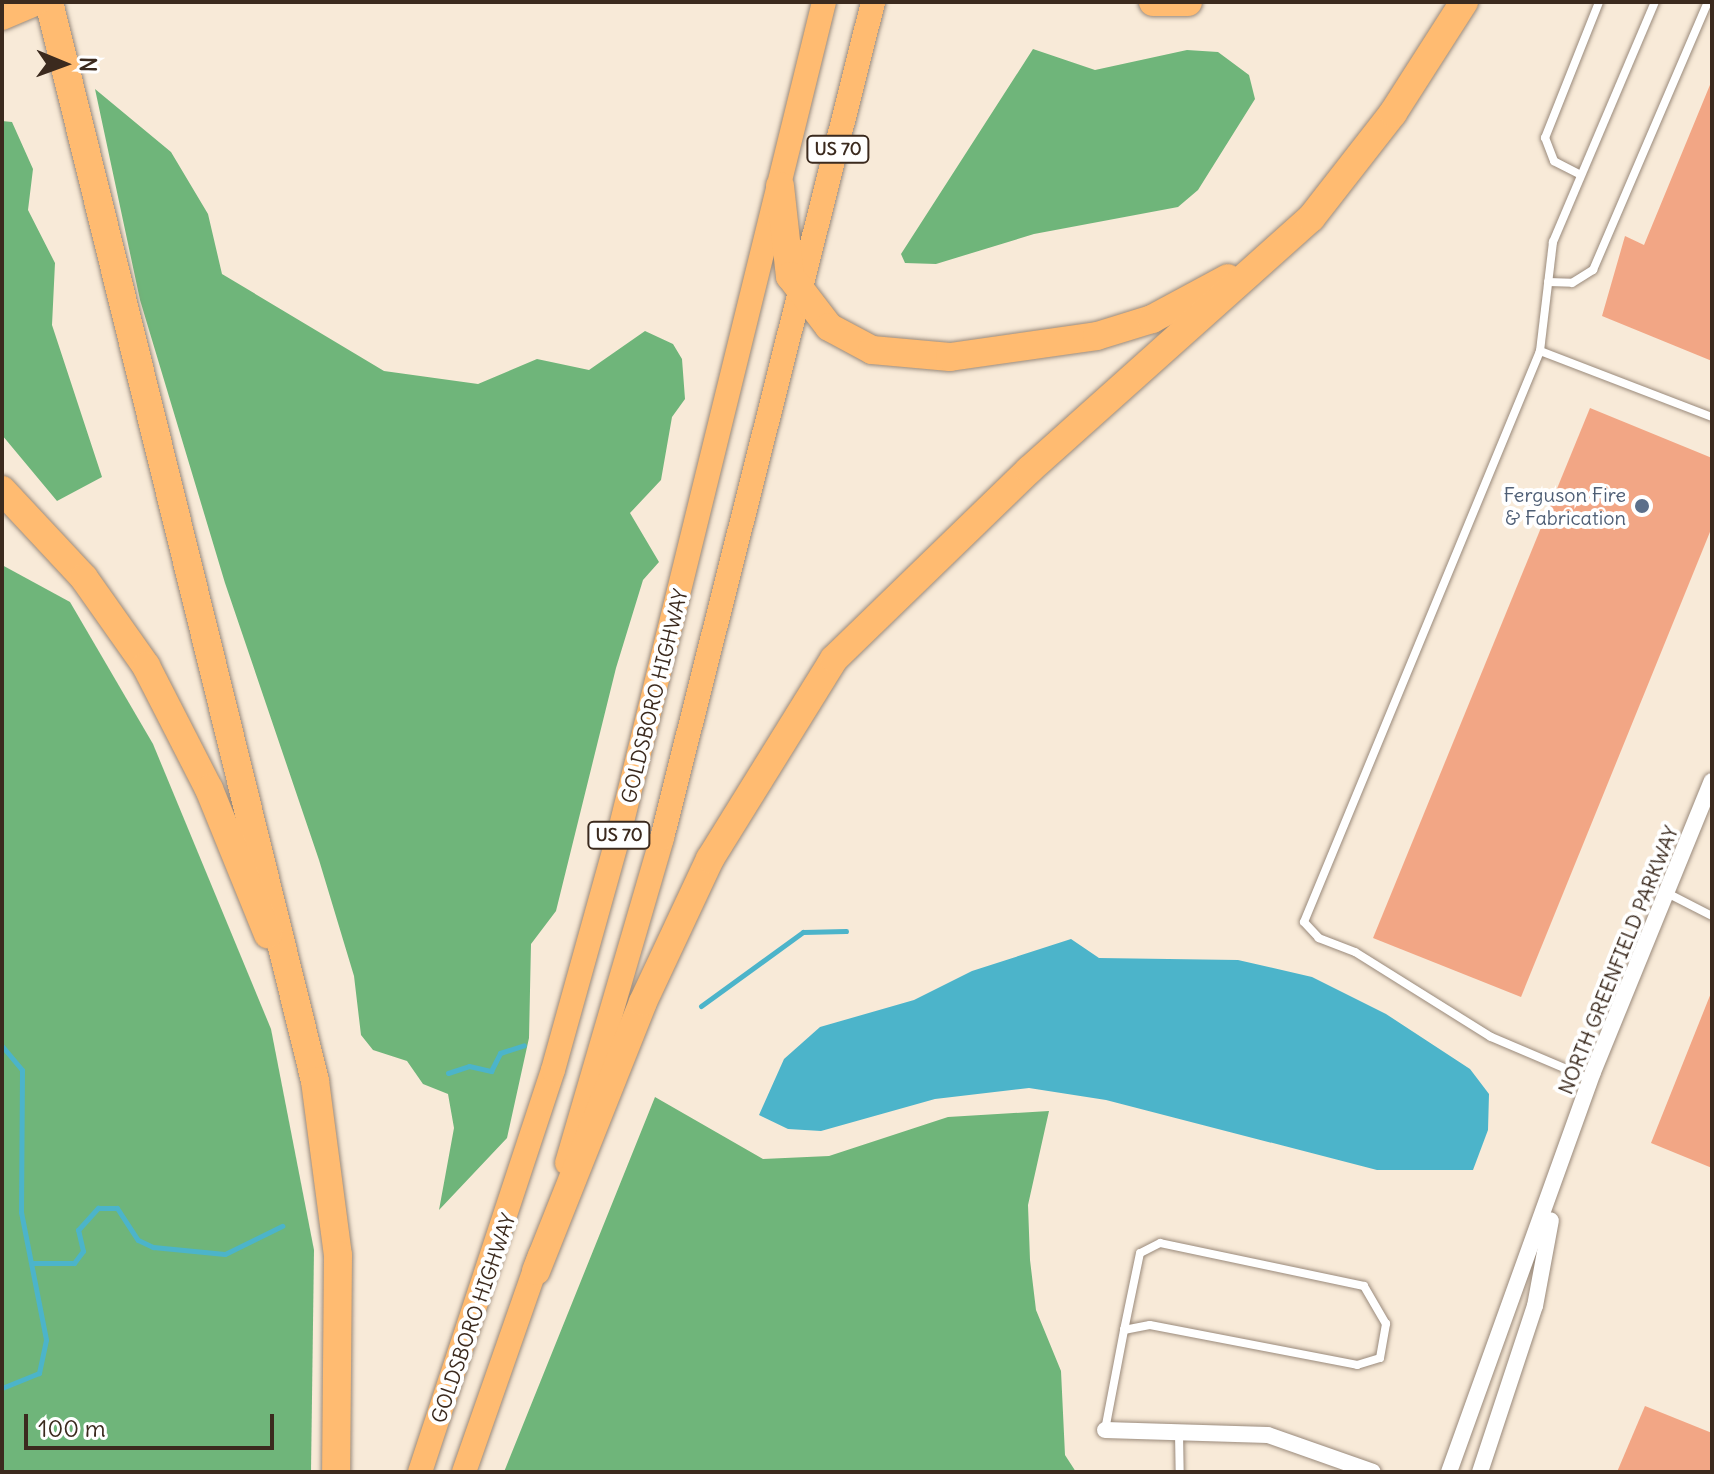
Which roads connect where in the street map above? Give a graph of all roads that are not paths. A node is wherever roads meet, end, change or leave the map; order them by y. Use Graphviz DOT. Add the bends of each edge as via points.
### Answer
graph roads {
  1 [pos="35,2"];
  2 [pos="49,2"];
  3 [pos="824,2"];
  4 [pos="873,2"];
  5 [pos="1153,2"];
  6 [pos="1188,2"];
  7 [pos="1464,2"];
  8 [pos="1599,2"];
  9 [pos="1655,2"];
  10 [pos="1708,2"];
  11 [pos="3,15"];
  12 [pos="1581,175"];
  13 [pos="780,186"];
  14 [pos="1311,218"];
  15 [pos="1548,282"];
  16 [pos="802,296"];
  17 [pos="1540,351"];
  18 [pos="1712,417"];
  19 [pos="2,490"];
  20 [pos="1712,781"];
  21 [pos="1667,893"];
  22 [pos="1712,916"];
  23 [pos="304,1027"];
  24 [pos="1591,1079"];
  25 [pos="1563,1155"];
  26 [pos="536,1271"];
  27 [pos="1124,1330"];
  28 [pos="1105,1430"];
  29 [pos="1179,1433"];
  30 [pos="336,1472"];
  31 [pos="420,1472"];
  32 [pos="464,1472"];
  33 [pos="1180,1472"];
  34 [pos="1373,1472"];
  35 [pos="1449,1472"];
  36 [pos="1480,1472"];
  1 -- 11 [label="highway"];
  2 -- 23 [label="highway"];
  3 -- 13 [label="main road, GOLDSBORO HIGHWAY / US 70"];
  4 -- 16 [label="main road, US 70"];
  5 -- 6 [label="highway"];
  7 -- 14 [label="highway" via="1393,113"];
  8 -- 12 [label="lane" via="1545,138 1554,161"];
  9 -- 12 [label="lane"];
  10 -- 15 [label="lane" via="1593,270 1572,283"];
  12 -- 15 [label="lane" via="1553,242"];
  13 -- 16 [label="highway" via="784,252"];
  13 -- 31 [label="main road, GOLDSBORO HIGHWAY / US 70" via="553,1070"];
  14 -- 16 [label="highway" via="1210,290 1152,319 1047,345 950,357 872,350 829,327"];
  14 -- 26 [label="highway" via="1029,470 834,659 710,859 643,1002"];
  15 -- 17 [label="lane"];
  16 -- 26 [label="main road, US 70" via="662,838"];
  17 -- 18 [label="lane"];
  17 -- 24 [label="lane" via="1304,922 1319,938 1355,952 1491,1037"];
  19 -- 23 [label="highway" via="84,578 146,666 209,789"];
  20 -- 21 [label="street, NORTH GREENFIELD PARKWAY"];
  21 -- 22 [label="lane"];
  21 -- 24 [label="street, NORTH GREENFIELD PARKWAY"];
  23 -- 30 [label="highway" via="338,1255"];
  24 -- 25 [label="street, NORTH GREENFIELD PARKWAY"];
  25 -- 35 [label="street, NORTH GREENFIELD PARKWAY"];
  25 -- 36 [label="street, NORTH GREENFIELD PARKWAY" via="1535,1306"];
  26 -- 32 [label="main road, US 70"];
  27 -- 27 [label="lane" via="1150,1325 1357,1365 1380,1358 1386,1324 1364,1286 1160,1243 1140,1253"];
  27 -- 28 [label="lane"];
  28 -- 29 [label="street"];
  29 -- 33 [label="lane"];
  29 -- 34 [label="street" via="1302,1441"];
}
